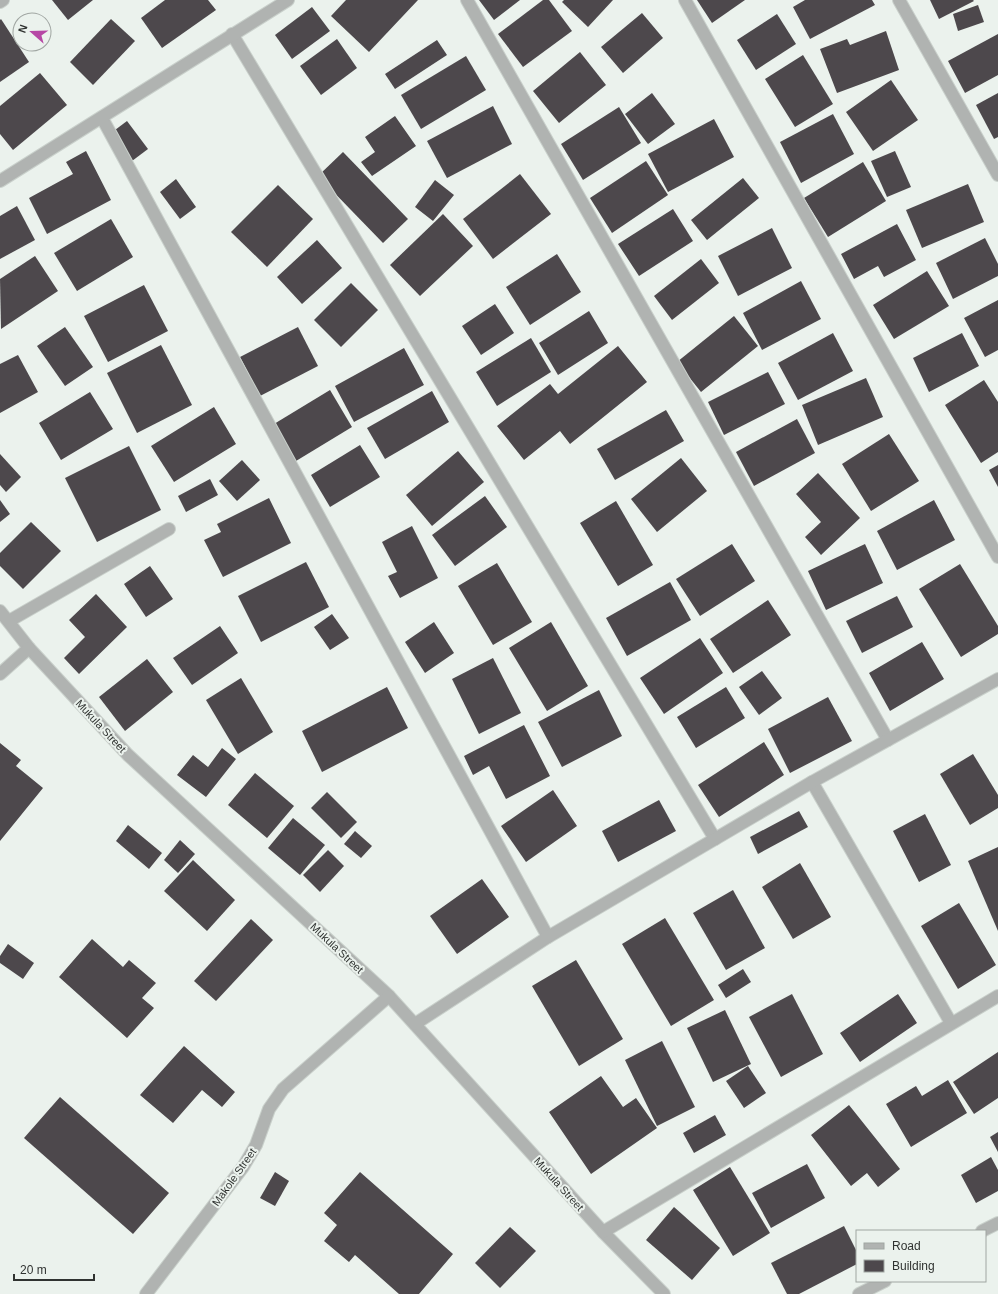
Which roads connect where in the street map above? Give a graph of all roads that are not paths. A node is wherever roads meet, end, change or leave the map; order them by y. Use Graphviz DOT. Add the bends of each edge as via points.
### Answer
graph roads {
  1 [pos="3,0"];
  2 [pos="288,0"];
  3 [pos="467,0"];
  4 [pos="685,0"];
  5 [pos="898,0"];
  6 [pos="0,2"];
  7 [pos="232,34"];
  8 [pos="102,118"];
  9 [pos="998,175"];
  10 [pos="0,181"];
  11 [pos="169,529"];
  12 [pos="998,557"];
  13 [pos="0,611"];
  14 [pos="9,621"];
  15 [pos="29,648"];
  16 [pos="0,674"];
  17 [pos="998,679"];
  18 [pos="888,740"];
  19 [pos="812,782"];
  20 [pos="715,839"];
  21 [pos="548,937"];
  22 [pos="389,996"];
  23 [pos="998,996"];
  24 [pos="952,1023"];
  25 [pos="415,1024"];
  26 [pos="998,1223"];
  27 [pos="984,1230"];
  28 [pos="602,1232"];
  29 [pos="883,1282"];
  30 [pos="146,1294"];
  31 [pos="664,1294"];
  32 [pos="859,1294"];
  1 -- 6 [label="street"];
  2 -- 7 [label="street"];
  3 -- 18 [label="street"];
  4 -- 12 [label="street"];
  5 -- 9 [label="street"];
  7 -- 8 [label="street"];
  7 -- 20 [label="street"];
  8 -- 10 [label="street"];
  8 -- 21 [label="street"];
  11 -- 14 [label="street"];
  13 -- 14 [label="street, Mukula Street"];
  14 -- 15 [label="street, Mukula Street"];
  15 -- 16 [label="street"];
  15 -- 22 [label="street, Mukula Street" via="128,755"];
  17 -- 18 [label="street"];
  18 -- 19 [label="street"];
  19 -- 20 [label="street"];
  19 -- 24 [label="street"];
  20 -- 21 [label="street"];
  21 -- 25 [label="street"];
  22 -- 25 [label="street, Mukula Street"];
  22 -- 30 [label="street, Makole Street" via="284,1089 268,1109 256,1145 243,1167"];
  23 -- 24 [label="street"];
  24 -- 28 [label="street"];
  25 -- 28 [label="street, Mukula Street"];
  26 -- 27 [label="street"];
  28 -- 31 [label="street, Mukula Street"];
  29 -- 32 [label="street"];
}
